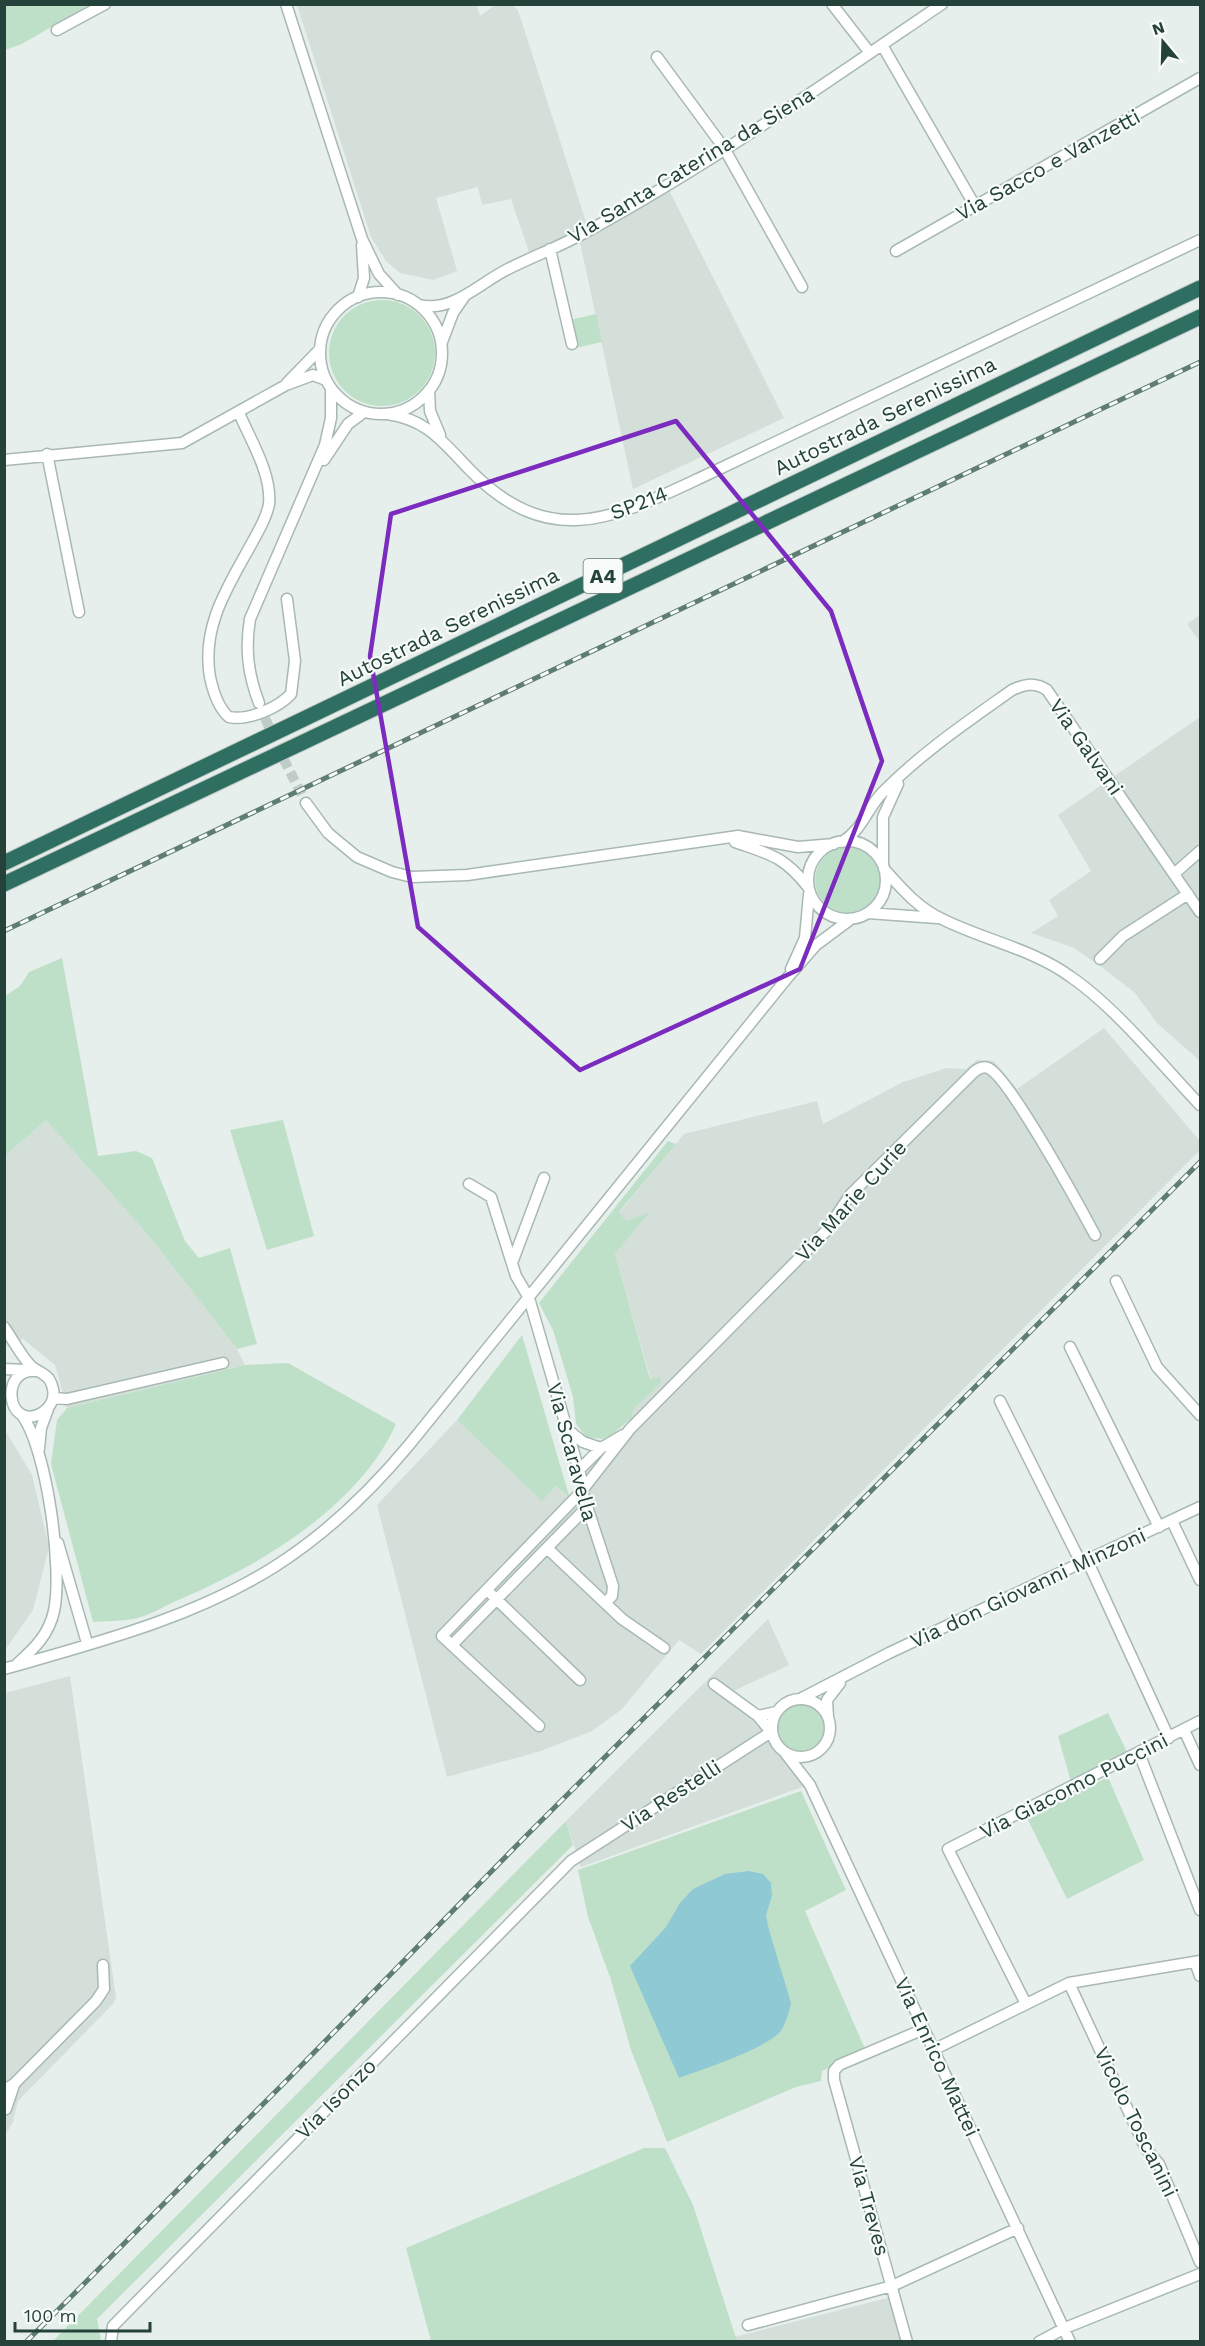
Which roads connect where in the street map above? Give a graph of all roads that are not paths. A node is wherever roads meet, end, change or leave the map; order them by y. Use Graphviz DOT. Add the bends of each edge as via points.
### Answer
graph roads {
  1 [pos="105,4"];
  2 [pos="286,4"];
  3 [pos="832,4"];
  4 [pos="942,4"];
  5 [pos="57,30"];
  6 [pos="882,45"];
  7 [pos="870,53"];
  8 [pos="657,57"];
  9 [pos="1200,78"];
  10 [pos="724,148"];
  11 [pos="975,206"];
  12 [pos="362,239"];
  13 [pos="1200,240"];
  14 [pos="550,249"];
  15 [pos="896,251"];
  16 [pos="802,287"];
  17 [pos="1200,288"];
  18 [pos="398,295"];
  19 [pos="465,296"];
  20 [pos="358,297"];
  21 [pos="419,305"];
  22 [pos="1200,317"];
  23 [pos="441,343"];
  24 [pos="572,344"];
  25 [pos="320,349"];
  26 [pos="286,384"];
  27 [pos="328,384"];
  28 [pos="429,390"];
  29 [pos="364,412"];
  30 [pos="239,413"];
  31 [pos="387,414"];
  32 [pos="443,440"];
  33 [pos="47,454"];
  34 [pos="4,460"];
  35 [pos="315,472"];
  36 [pos="287,599"];
  37 [pos="80,612"];
  38 [pos="259,704"];
  39 [pos="909,769"];
  40 [pos="306,803"];
  41 [pos="726,838"];
  42 [pos="838,843"];
  43 [pos="1200,851"];
  44 [pos="4,863"];
  45 [pos="884,867"];
  46 [pos="1174,874"];
  47 [pos="4,884"];
  48 [pos="809,889"];
  49 [pos="1188,894"];
  50 [pos="1200,912"];
  51 [pos="868,913"];
  52 [pos="941,918"];
  53 [pos="851,919"];
  54 [pos="1100,959"];
  55 [pos="788,977"];
  56 [pos="1200,1105"];
  57 [pos="544,1178"];
  58 [pos="469,1184"];
  59 [pos="1095,1235"];
  60 [pos="512,1263"];
  61 [pos="1116,1281"];
  62 [pos="529,1298"];
  63 [pos="4,1327"];
  64 [pos="1070,1347"];
  65 [pos="17,1350"];
  66 [pos="223,1362"];
  67 [pos="32,1370"];
  68 [pos="10,1371"];
  69 [pos="1000,1401"];
  70 [pos="51,1402"];
  71 [pos="14,1410"];
  72 [pos="1200,1416"];
  73 [pos="568,1430"];
  74 [pos="630,1430"];
  75 [pos="601,1448"];
  76 [pos="40,1458"];
  77 [pos="579,1470"];
  78 [pos="583,1490"];
  79 [pos="587,1507"];
  80 [pos="1200,1508"];
  81 [pos="1172,1521"];
  82 [pos="53,1527"];
  83 [pos="1159,1527"];
  84 [pos="540,1535"];
  85 [pos="549,1546"];
  86 [pos="1085,1564"];
  87 [pos="1200,1580"];
  88 [pos="486,1590"];
  89 [pos="496,1600"];
  90 [pos="605,1603"];
  91 [pos="87,1643"];
  92 [pos="452,1645"];
  93 [pos="664,1648"];
  94 [pos="16,1665"];
  95 [pos="4,1669"];
  96 [pos="857,1671"];
  97 [pos="580,1680"];
  98 [pos="714,1684"];
  99 [pos="800,1699"];
  100 [pos="776,1712"];
  101 [pos="758,1716"];
  102 [pos="829,1720"];
  103 [pos="1200,1721"];
  104 [pos="539,1726"];
  105 [pos="1184,1730"];
  106 [pos="771,1732"];
  107 [pos="1168,1738"];
  108 [pos="818,1752"];
  109 [pos="1139,1753"];
  110 [pos="786,1754"];
  111 [pos="1200,1765"];
  112 [pos="810,1785"];
  113 [pos="571,1861"];
  114 [pos="1200,1910"];
  115 [pos="1198,1961"];
  116 [pos="103,1965"];
  117 [pos="1200,1976"];
  118 [pos="1069,1983"];
  119 [pos="1025,2002"];
  120 [pos="924,2029"];
  121 [pos="933,2050"];
  122 [pos="9,2087"];
  123 [pos="5,2112"];
  124 [pos="1018,2228"];
  125 [pos="1200,2262"];
  126 [pos="1200,2274"];
  127 [pos="892,2286"];
  128 [pos="748,2325"];
  129 [pos="1065,2328"];
  130 [pos="111,2342"];
  131 [pos="907,2342"];
  132 [pos="1039,2342"];
  133 [pos="1070,2342"];
  1 -- 5 [label="street"];
  2 -- 12 [label="street"];
  3 -- 7 [label="street"];
  4 -- 6 [label="street, Via Santa Caterina da Siena"];
  6 -- 7 [label="street, Via Santa Caterina da Siena"];
  6 -- 11 [label="street"];
  7 -- 10 [label="street, Via Santa Caterina da Siena"];
  8 -- 10 [label="street"];
  9 -- 11 [label="street, Via Sacco e Vanzetti"];
  10 -- 14 [label="street, Via Santa Caterina da Siena" via="605,221"];
  10 -- 16 [label="street"];
  11 -- 15 [label="street, Via Sacco e Vanzetti"];
  12 -- 18 [label="street" via="379,274"];
  12 -- 20 [label="street" via="364,278"];
  13 -- 32 [label="street, SP214 / SP214" via="618,514 598,519 557,520 536,514 499,496"];
  14 -- 19 [label="street, Via Santa Caterina da Siena" via="495,275"];
  14 -- 24 [label="street"];
  17 -- 44 [label="highway, Autostrada Serenissima / A4"];
  18 -- 20 [label="street"];
  18 -- 21 [label="street"];
  19 -- 21 [label="street, Via Santa Caterina da Siena" via="439,307"];
  19 -- 23 [label="street, Via Santa Caterina da Siena"];
  20 -- 25 [label="street" via="332,318"];
  21 -- 23 [label="street" via="429,316"];
  22 -- 47 [label="highway, Autostrada Serenissima / A4"];
  23 -- 28 [label="street" via="442,361"];
  25 -- 26 [label="street"];
  25 -- 27 [label="street"];
  26 -- 27 [label="street" via="313,375"];
  26 -- 30 [label="street"];
  27 -- 29 [label="street" via="339,398"];
  27 -- 35 [label="street" via="330,426"];
  28 -- 31 [label="street" via="416,404"];
  28 -- 32 [label="street, SP214" via="430,411"];
  29 -- 31 [label="street"];
  29 -- 35 [label="street" via="348,424"];
  30 -- 33 [label="street" via="182,443"];
  30 -- 36 [label="street" via="264,474 269,503 263,522 214,614 208,634 211,681 219,704 229,717 250,716 291,694 295,661"];
  31 -- 32 [label="street, SP214" via="421,423"];
  33 -- 34 [label="street"];
  33 -- 37 [label="street"];
  35 -- 38 [label="street" via="250,619 249,670"];
  39 -- 42 [label="street, Via Galvani" via="881,794 858,829"];
  39 -- 45 [label="street, Via Galvani" via="885,809"];
  39 -- 46 [label="street, Via Galvani" via="1012,690 1035,685 1047,690"];
  40 -- 41 [label="street" via="328,833 357,857 412,877 467,875"];
  41 -- 42 [label="street" via="738,836 798,847"];
  41 -- 48 [label="street" via="782,859"];
  42 -- 45 [label="street" via="866,846"];
  42 -- 48 [label="street" via="822,850 813,861 808,874"];
  43 -- 46 [label="street"];
  45 -- 51 [label="street" via="884,894"];
  45 -- 52 [label="street" via="909,897"];
  46 -- 49 [label="street, Via Galvani"];
  48 -- 53 [label="street" via="815,904 825,913"];
  48 -- 55 [label="street" via="805,938"];
  49 -- 50 [label="street, Via Galvani"];
  49 -- 54 [label="street" via="1123,936"];
  51 -- 52 [label="street"];
  51 -- 53 [label="street"];
  52 -- 56 [label="street" via="1071,976"];
  53 -- 55 [label="street" via="816,945"];
  55 -- 62 [label="street"];
  57 -- 60 [label="street"];
  58 -- 60 [label="street, Via Scaravella" via="491,1197"];
  59 -- 74 [label="street, Via Marie Curie" via="1015,1100 994,1073 981,1068 851,1194 811,1248"];
  60 -- 62 [label="street, Via Scaravella"];
  61 -- 72 [label="street" via="1157,1367"];
  62 -- 73 [label="street, Via Scaravella"];
  62 -- 91 [label="street" via="390,1467 311,1541 272,1568 217,1597"];
  63 -- 65 [label="street"];
  64 -- 83 [label="street"];
  65 -- 67 [label="street"];
  65 -- 68 [label="street"];
  66 -- 70 [label="street"];
  67 -- 68 [label="street"];
  67 -- 70 [label="street" via="48,1378 52,1385"];
  68 -- 71 [label="street" via="8,1398"];
  69 -- 86 [label="street"];
  70 -- 71 [label="street" via="37,1415"];
  70 -- 76 [label="street" via="40,1436"];
  71 -- 76 [label="street" via="30,1429"];
  73 -- 75 [label="street" via="583,1442"];
  73 -- 77 [label="street, Via Scaravella"];
  74 -- 75 [label="street"];
  74 -- 78 [label="street, Via Marie Curie"];
  75 -- 77 [label="street"];
  76 -- 82 [label="street"];
  77 -- 78 [label="street, Via Scaravella"];
  78 -- 79 [label="street, Via Scaravella"];
  78 -- 84 [label="street, Via Marie Curie"];
  79 -- 85 [label="street"];
  79 -- 90 [label="street, Via Scaravella" via="613,1586 612,1596"];
  80 -- 81 [label="street, Via don Giovanni Minzoni"];
  81 -- 83 [label="street, Via don Giovanni Minzoni"];
  81 -- 87 [label="street"];
  82 -- 91 [label="street"];
  82 -- 94 [label="street" via="54,1611 39,1644"];
  83 -- 86 [label="street, Via don Giovanni Minzoni"];
  84 -- 85 [label="street"];
  84 -- 88 [label="street, Via Marie Curie"];
  85 -- 89 [label="street"];
  85 -- 90 [label="street"];
  86 -- 96 [label="street, Via don Giovanni Minzoni" via="1001,1600"];
  86 -- 107 [label="street"];
  88 -- 89 [label="street"];
  88 -- 92 [label="street, Via Marie Curie" via="442,1636"];
  89 -- 92 [label="street"];
  89 -- 97 [label="street"];
  90 -- 93 [label="street"];
  91 -- 94 [label="street"];
  92 -- 104 [label="street"];
  94 -- 95 [label="street"];
  96 -- 99 [label="street, Via don Giovanni Minzoni"];
  96 -- 102 [label="street, Via don Giovanni Minzoni" via="831,1693"];
  98 -- 101 [label="street"];
  99 -- 100 [label="street" via="789,1701"];
  99 -- 102 [label="street" via="819,1705"];
  100 -- 101 [label="street"];
  100 -- 106 [label="street"];
  101 -- 106 [label="street"];
  102 -- 108 [label="street" via="828,1738"];
  103 -- 105 [label="street, Via Giacomo Puccini"];
  105 -- 107 [label="street, Via Giacomo Puccini"];
  105 -- 111 [label="street"];
  106 -- 110 [label="street" via="774,1742"];
  106 -- 113 [label="street, Via Restelli"];
  107 -- 109 [label="street, Via Giacomo Puccini"];
  108 -- 110 [label="street" via="801,1758"];
  108 -- 112 [label="street" via="809,1764"];
  109 -- 114 [label="street"];
  109 -- 119 [label="street, Via Giacomo Puccini" via="948,1850"];
  110 -- 112 [label="street, Via Enrico Mattei"];
  112 -- 120 [label="street, Via Enrico Mattei"];
  113 -- 130 [label="street, Via Isonzo" via="113,2326"];
  115 -- 117 [label="street"];
  115 -- 118 [label="street"];
  116 -- 122 [label="street" via="104,1989 96,2001"];
  118 -- 119 [label="street"];
  118 -- 125 [label="street, Vicolo Toscanini" via="1146,2149 1159,2164"];
  119 -- 121 [label="street"];
  120 -- 121 [label="street, Via Enrico Mattei"];
  120 -- 127 [label="street, Via Treves" via="838,2065 834,2071"];
  121 -- 124 [label="street, Via Enrico Mattei"];
  122 -- 123 [label="street"];
  124 -- 127 [label="street"];
  124 -- 129 [label="street, Via Enrico Mattei"];
  126 -- 129 [label="street"];
  127 -- 128 [label="street"];
  127 -- 131 [label="street, Via Treves"];
  129 -- 132 [label="street"];
  129 -- 133 [label="street, Via Enrico Mattei"];
}
